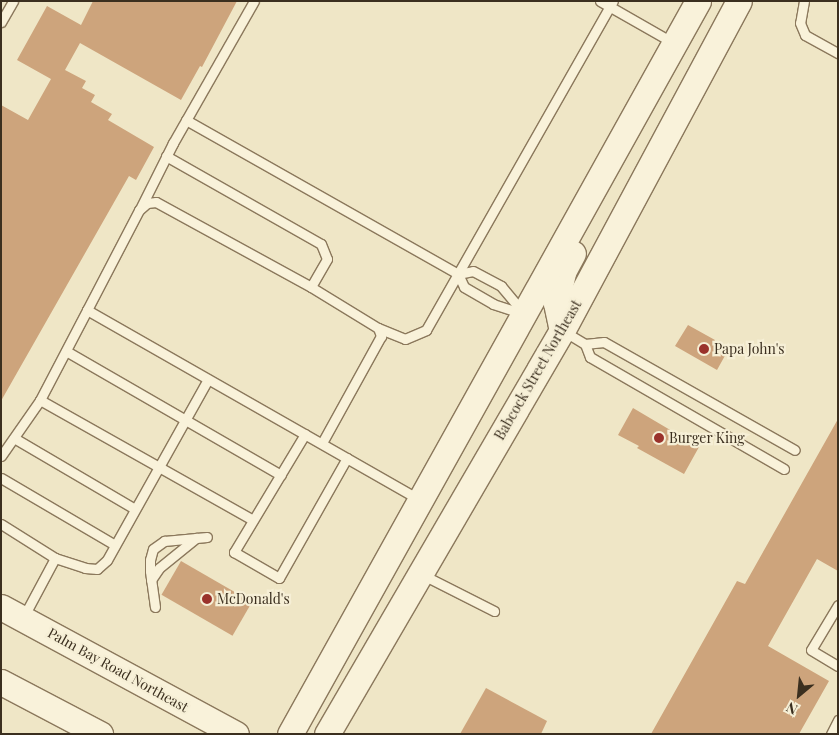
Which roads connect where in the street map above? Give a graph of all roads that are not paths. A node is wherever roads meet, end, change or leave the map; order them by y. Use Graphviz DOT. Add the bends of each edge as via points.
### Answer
graph roads {
  1 [pos="13,1"];
  2 [pos="254,1"];
  3 [pos="600,1"];
  4 [pos="698,1"];
  5 [pos="723,1"];
  6 [pos="739,1"];
  7 [pos="804,1"];
  8 [pos="611,4"];
  9 [pos="1,22"];
  10 [pos="723,31"];
  11 [pos="675,43"];
  12 [pos="838,53"];
  13 [pos="186,120"];
  14 [pos="166,156"];
  15 [pos="607,165"];
  16 [pos="139,210"];
  17 [pos="458,274"];
  18 [pos="311,287"];
  19 [pos="87,310"];
  20 [pos="524,314"];
  21 [pos="378,328"];
  22 [pos="562,330"];
  23 [pos="585,344"];
  24 [pos="66,351"];
  25 [pos="208,379"];
  26 [pos="40,400"];
  27 [pos="185,421"];
  28 [pos="304,434"];
  29 [pos="14,438"];
  30 [pos="322,444"];
  31 [pos="795,450"];
  32 [pos="1,456"];
  33 [pos="347,458"];
  34 [pos="159,467"];
  35 [pos="784,469"];
  36 [pos="281,474"];
  37 [pos="1,478"];
  38 [pos="420,500"];
  39 [pos="135,509"];
  40 [pos="253,520"];
  41 [pos="1,524"];
  42 [pos="207,536"];
  43 [pos="196,538"];
  44 [pos="115,544"];
  45 [pos="55,558"];
  46 [pos="420,574"];
  47 [pos="151,581"];
  48 [pos="838,605"];
  49 [pos="1,607"];
  50 [pos="155,607"];
  51 [pos="494,611"];
  52 [pos="23,618"];
  53 [pos="838,666"];
  54 [pos="1,682"];
  55 [pos="838,720"];
  56 [pos="100,734"];
  57 [pos="236,734"];
  58 [pos="290,734"];
  59 [pos="327,734"];
  60 [pos="831,734"];
  1 -- 9 [label="lane"];
  2 -- 13 [label="lane"];
  3 -- 8 [label="lane"];
  4 -- 11 [label="main road"];
  5 -- 10 [label="main road"];
  6 -- 10 [label="main road, Babcock Street Northeast"];
  7 -- 12 [label="lane" via="800,23 805,35"];
  8 -- 11 [label="lane"];
  8 -- 17 [label="lane"];
  10 -- 22 [label="main road, Babcock Street Northeast"];
  11 -- 15 [label="main road"];
  13 -- 14 [label="lane"];
  13 -- 17 [label="lane"];
  14 -- 16 [label="lane"];
  14 -- 18 [label="lane" via="321,244 326,258"];
  15 -- 20 [label="main road"];
  15 -- 22 [label="main road" via="596,210 563,272 556,303"];
  16 -- 18 [label="lane" via="147,203 156,202"];
  16 -- 19 [label="lane"];
  17 -- 20 [label="lane" via="464,287 493,304"];
  17 -- 20 [label="lane" via="473,271 501,286"];
  17 -- 21 [label="lane" via="426,330 405,339"];
  18 -- 21 [label="lane"];
  19 -- 24 [label="lane"];
  19 -- 25 [label="lane"];
  20 -- 38 [label="main road"];
  21 -- 30 [label="lane" via="381,336"];
  22 -- 23 [label="lane"];
  22 -- 46 [label="main road, Babcock Street Northeast"];
  23 -- 31 [label="lane" via="604,342"];
  23 -- 35 [label="lane" via="590,357"];
  24 -- 26 [label="lane"];
  24 -- 27 [label="lane"];
  25 -- 27 [label="lane"];
  25 -- 28 [label="lane"];
  26 -- 29 [label="lane"];
  26 -- 34 [label="lane"];
  27 -- 34 [label="lane"];
  27 -- 36 [label="lane"];
  28 -- 30 [label="lane"];
  28 -- 36 [label="lane"];
  29 -- 32 [label="lane"];
  29 -- 39 [label="lane"];
  30 -- 33 [label="lane"];
  33 -- 38 [label="lane"];
  33 -- 40 [label="lane" via="279,578 234,552"];
  34 -- 39 [label="lane"];
  34 -- 40 [label="lane"];
  36 -- 40 [label="lane"];
  37 -- 44 [label="lane"];
  38 -- 58 [label="main road"];
  39 -- 44 [label="lane"];
  41 -- 45 [label="lane"];
  42 -- 43 [label="lane"];
  43 -- 47 [label="lane" via="159,568"];
  43 -- 47 [label="lane" via="159,543 150,560"];
  44 -- 45 [label="lane" via="107,560 97,569"];
  45 -- 52 [label="lane"];
  46 -- 51 [label="lane"];
  46 -- 59 [label="main road, Babcock Street Northeast"];
  47 -- 50 [label="lane"];
  48 -- 53 [label="lane" via="811,650"];
  49 -- 52 [label="main road, Palm Bay Road Northeast"];
  52 -- 57 [label="main road, Palm Bay Road Northeast"];
  54 -- 56 [label="main road"];
  55 -- 60 [label="lane"];
}
